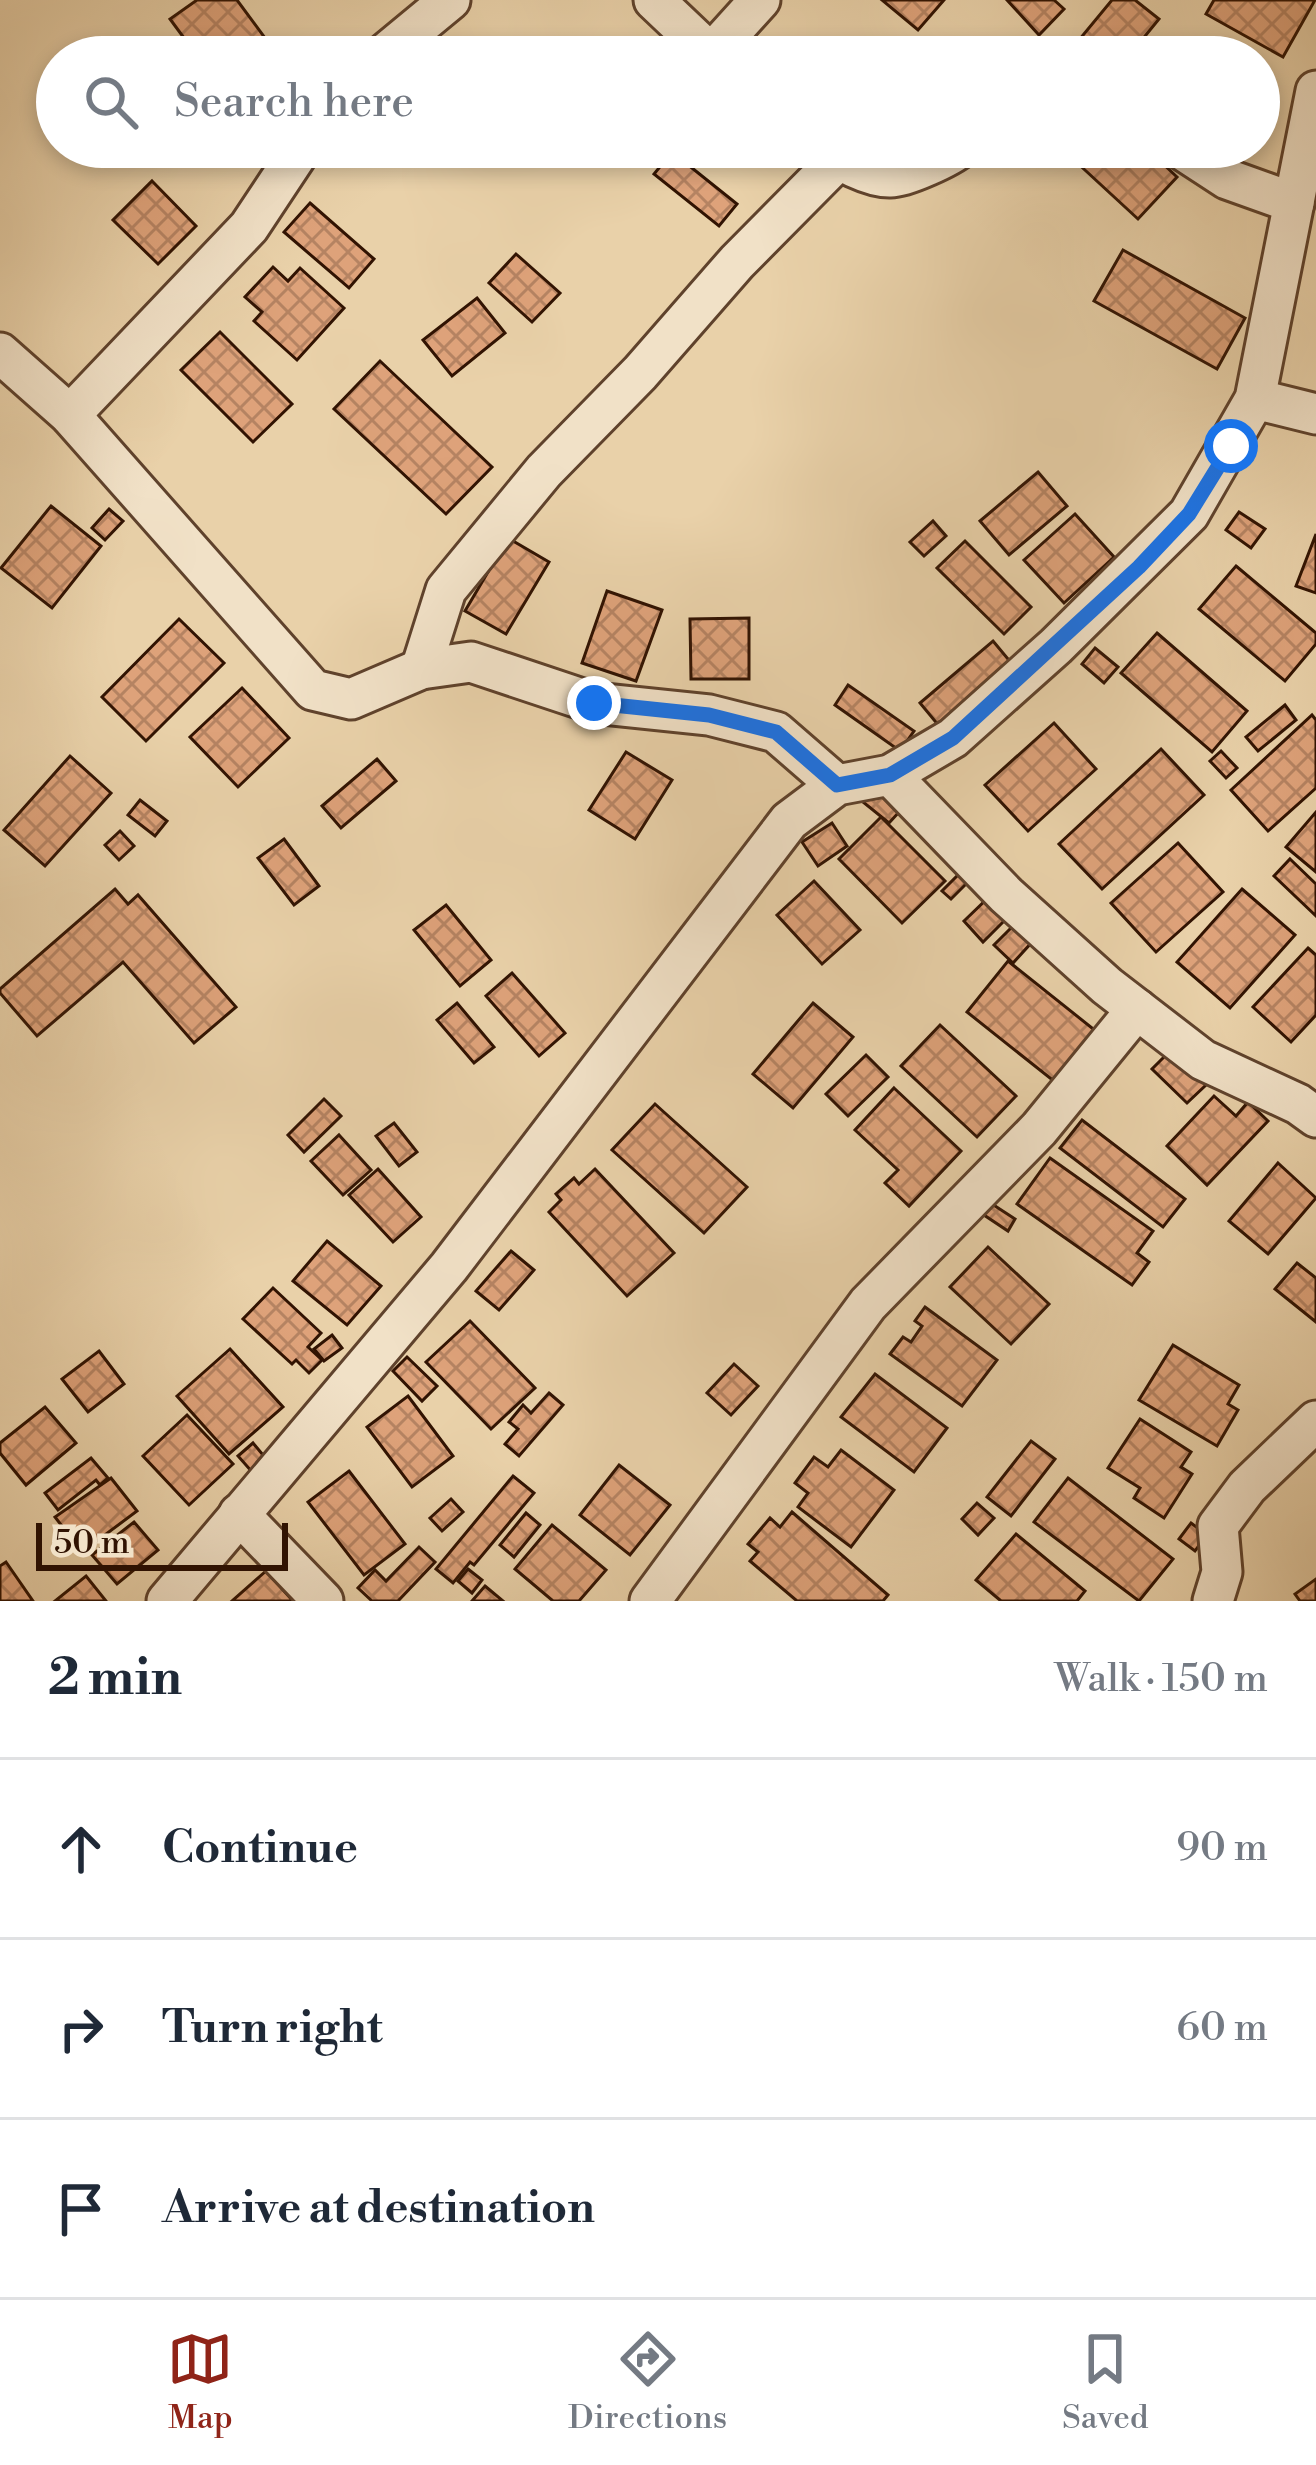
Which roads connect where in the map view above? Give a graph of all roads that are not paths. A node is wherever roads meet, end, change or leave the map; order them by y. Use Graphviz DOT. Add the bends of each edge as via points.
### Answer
graph roads {
  1 [pos="450,0"];
  2 [pos="654,0"];
  3 [pos="760,0"];
  4 [pos="406,36"];
  5 [pos="692,36"];
  6 [pos="730,36"];
  7 [pos="1316,91"];
  8 [pos="288,168"];
  9 [pos="817,168"];
  10 [pos="865,168"];
  11 [pos="917,168"];
  12 [pos="1210,168"];
  13 [pos="1294,203"];
  14 [pos="0,353"];
  15 [pos="1255,399"];
  16 [pos="1316,414"];
  17 [pos="70,415"];
  18 [pos="421,669"];
  19 [pos="890,775"];
  20 [pos="837,785"];
  21 [pos="1137,1010"];
  22 [pos="1310,1103"];
  23 [pos="1316,1420"];
  24 [pos="239,1514"];
  25 [pos="167,1601"];
  26 [pos="323,1601"];
  27 [pos="650,1601"];
  28 [pos="1213,1601"];
  1 -- 4 [label="street"];
  2 -- 5 [label="street"];
  3 -- 6 [label="street"];
  7 -- 13 [label="street"];
  8 -- 17 [label="street" via="249,226"];
  9 -- 18 [label="street" via="446,590"];
  10 -- 11 [label="street" via="890,178"];
  12 -- 13 [label="street"];
  13 -- 15 [label="street"];
  14 -- 17 [label="street"];
  15 -- 16 [label="street"];
  15 -- 19 [label="street" via="1189,514 1139,567 953,738"];
  17 -- 18 [label="street" via="313,690 351,699"];
  18 -- 20 [label="street" via="471,662 594,703 709,715 776,732"];
  19 -- 20 [label="street"];
  19 -- 21 [label="street" via="1006,895"];
  20 -- 24 [label="street" via="790,821 449,1267"];
  21 -- 22 [label="street" via="1203,1060"];
  21 -- 27 [label="street" via="1039,1129 868,1304"];
  23 -- 28 [label="street" via="1218,1526 1222,1573"];
  24 -- 25 [label="street"];
  24 -- 26 [label="street"];
}
